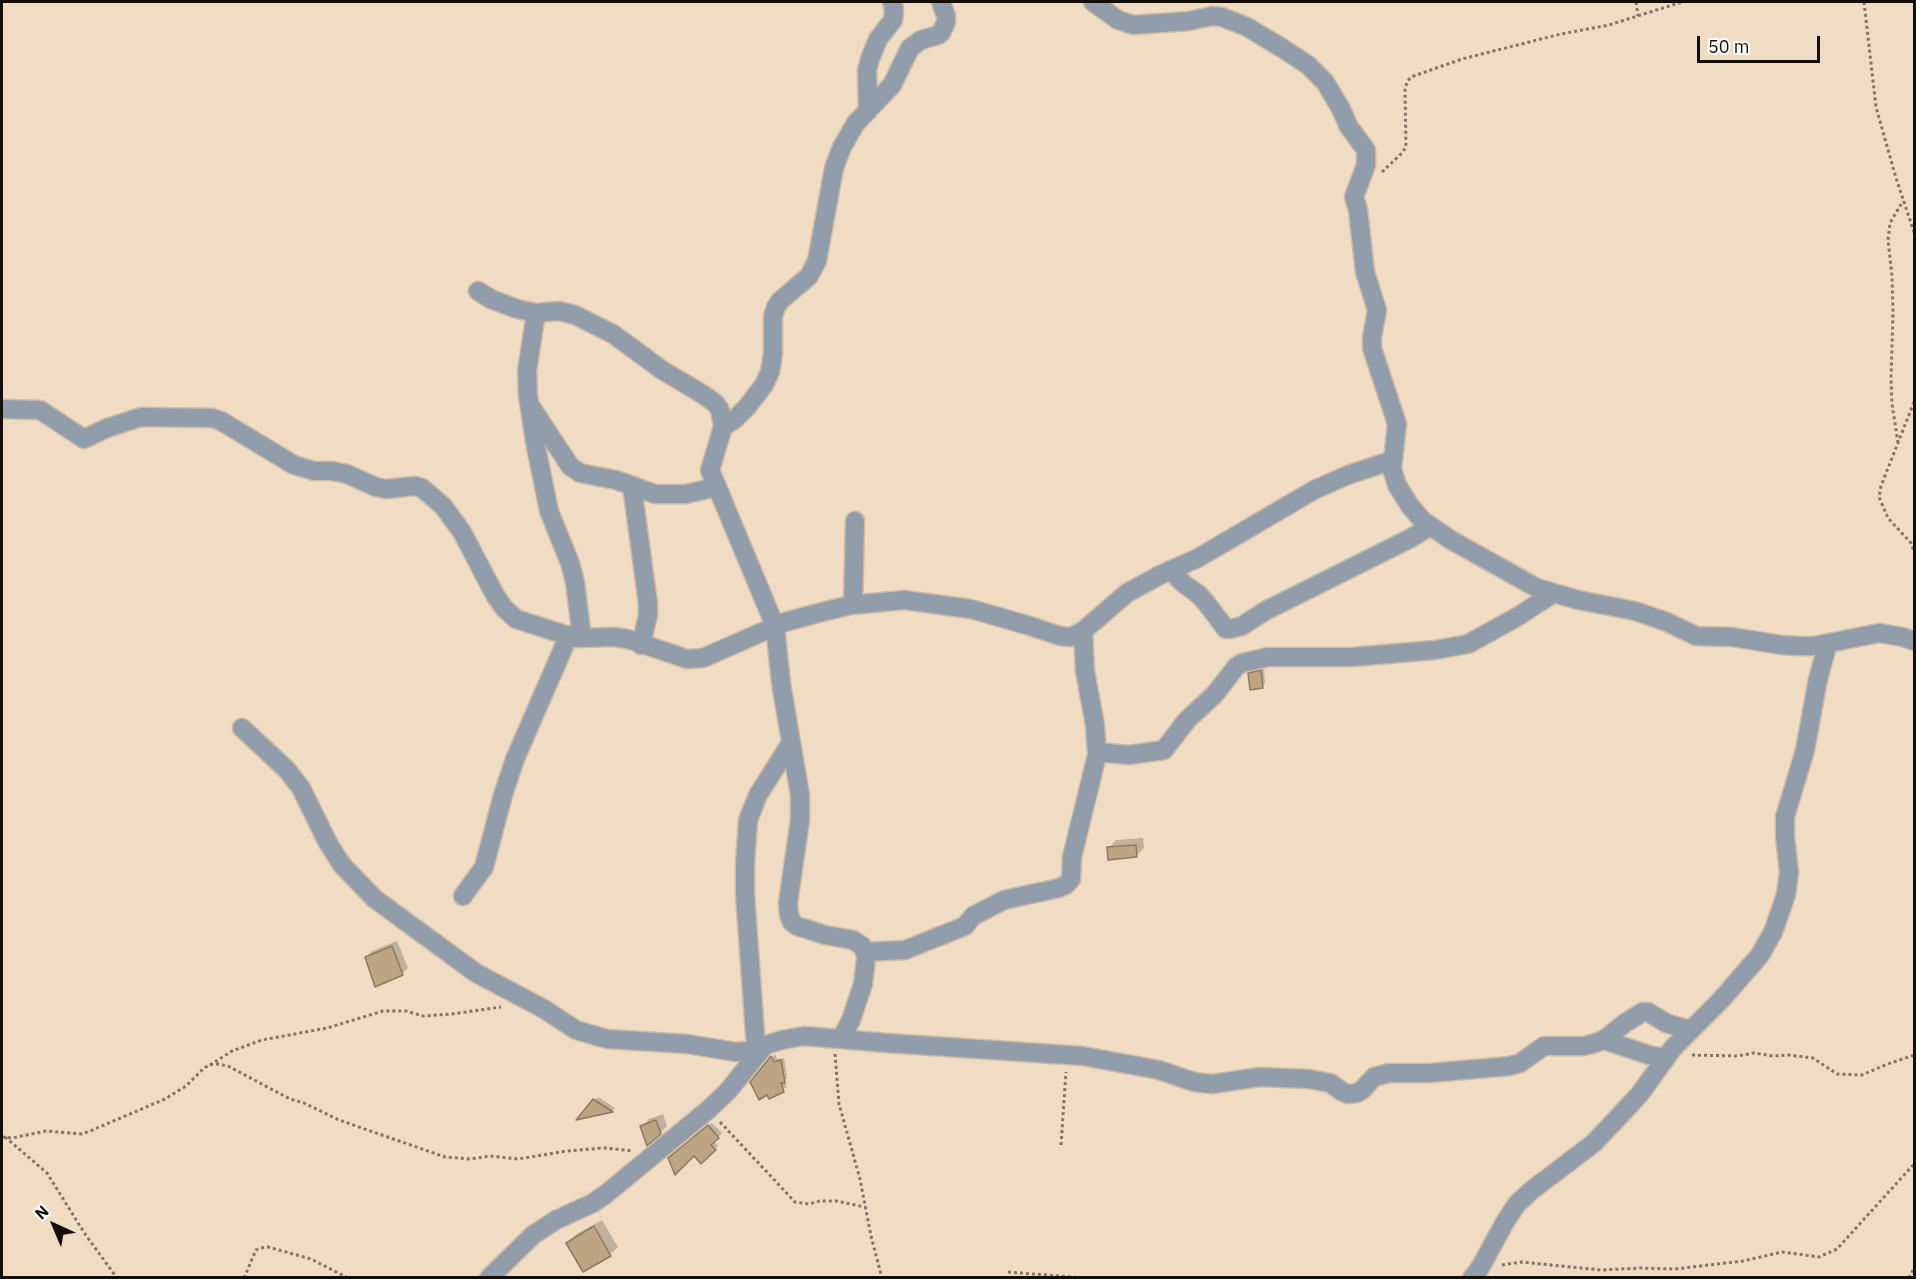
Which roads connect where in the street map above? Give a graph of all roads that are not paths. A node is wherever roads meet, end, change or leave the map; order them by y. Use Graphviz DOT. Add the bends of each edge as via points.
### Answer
graph roads {
  1 [pos="892,2"];
  2 [pos="941,2"];
  3 [pos="1093,2"];
  4 [pos="867,111"];
  5 [pos="478,291"];
  6 [pos="536,313"];
  7 [pos="529,404"];
  8 [pos="2,409"];
  9 [pos="723,428"];
  10 [pos="1393,460"];
  11 [pos="632,486"];
  12 [pos="716,487"];
  13 [pos="855,521"];
  14 [pos="1430,526"];
  15 [pos="1170,570"];
  16 [pos="1554,593"];
  17 [pos="853,605"];
  18 [pos="775,627"];
  19 [pos="1083,631"];
  20 [pos="575,637"];
  21 [pos="1914,641"];
  22 [pos="1828,643"];
  23 [pos="641,645"];
  24 [pos="242,728"];
  25 [pos="791,743"];
  26 [pos="1097,752"];
  27 [pos="464,896"];
  28 [pos="865,952"];
  29 [pos="1690,1030"];
  30 [pos="837,1039"];
  31 [pos="1604,1040"];
  32 [pos="760,1046"];
  33 [pos="1666,1058"];
  34 [pos="1476,1273"];
  35 [pos="489,1278"];
  1 -- 4 [label="street" via="893,20 878,39 867,70"];
  2 -- 4 [label="street" via="946,16 941,33 910,48 892,85"];
  3 -- 10 [label="street" via="1133,25 1222,17 1247,27 1308,64 1325,82 1366,150 1366,165 1354,197 1365,272 1377,310 1372,348 1397,424"];
  4 -- 9 [label="street" via="842,147 834,168 817,261 809,276 776,307 773,353 764,386"];
  5 -- 6 [label="street" via="500,303"];
  6 -- 7 [label="street" via="527,371"];
  6 -- 9 [label="street" via="566,312 613,334 715,403"];
  7 -- 11 [label="street" via="570,466 580,473"];
  7 -- 20 [label="street" via="549,511 575,582"];
  8 -- 20 [label="street" via="40,410 84,439 141,417 212,418 294,465 347,474 386,489 422,488 443,506 462,532 504,608 516,619"];
  9 -- 12 [label="street" via="710,470"];
  10 -- 14 [label="street" via="1397,485 1410,506"];
  10 -- 15 [label="street" via="1314,490 1198,558"];
  11 -- 12 [label="street" via="655,494 687,494"];
  11 -- 23 [label="street" via="648,604"];
  12 -- 18 [label="street"];
  13 -- 17 [label="street"];
  14 -- 15 [label="street" via="1230,629 1226,629 1208,603"];
  14 -- 16 [label="street" via="1528,583"];
  15 -- 19 [label="street" via="1127,593"];
  16 -- 22 [label="street" via="1635,611 1696,636 1781,645"];
  16 -- 26 [label="street" via="1468,644 1352,657 1268,657 1242,663 1164,750 1129,755"];
  17 -- 18 [label="street"];
  17 -- 19 [label="street" via="904,600 971,609 1060,636 1071,637"];
  18 -- 23 [label="street" via="703,658 687,659"];
  18 -- 25 [label="street"];
  19 -- 26 [label="street"];
  20 -- 23 [label="street" via="614,637"];
  20 -- 27 [label="street" via="515,759 483,867"];
  21 -- 22 [label="street" via="1879,633"];
  22 -- 29 [label="street" via="1805,750 1785,817 1789,872 1783,904 1760,956"];
  24 -- 32 [label="street" via="301,788 342,865 375,899 476,972 590,1035 736,1052"];
  25 -- 28 [label="street" via="800,820 789,915 797,926 853,940"];
  25 -- 32 [label="street" via="758,795 748,820 746,894"];
  26 -- 28 [label="street" via="1067,884 1004,900 974,916 965,926 905,950"];
  28 -- 30 [label="street" via="863,984 851,1020"];
  29 -- 31 [label="street" via="1643,1012"];
  29 -- 33 [label="street"];
  30 -- 31 [label="street" via="1083,1056 1159,1070 1194,1083 1260,1077 1309,1079 1330,1083 1348,1094 1362,1090 1374,1077 1389,1073 1510,1066 1520,1064 1540,1047 1584,1046"];
  30 -- 32 [label="street" via="804,1036"];
  31 -- 33 [label="street"];
  32 -- 35 [label="street" via="728,1091 708,1110 593,1203 533,1235"];
  33 -- 34 [label="street" via="1639,1095 1594,1143 1517,1204"];
}
